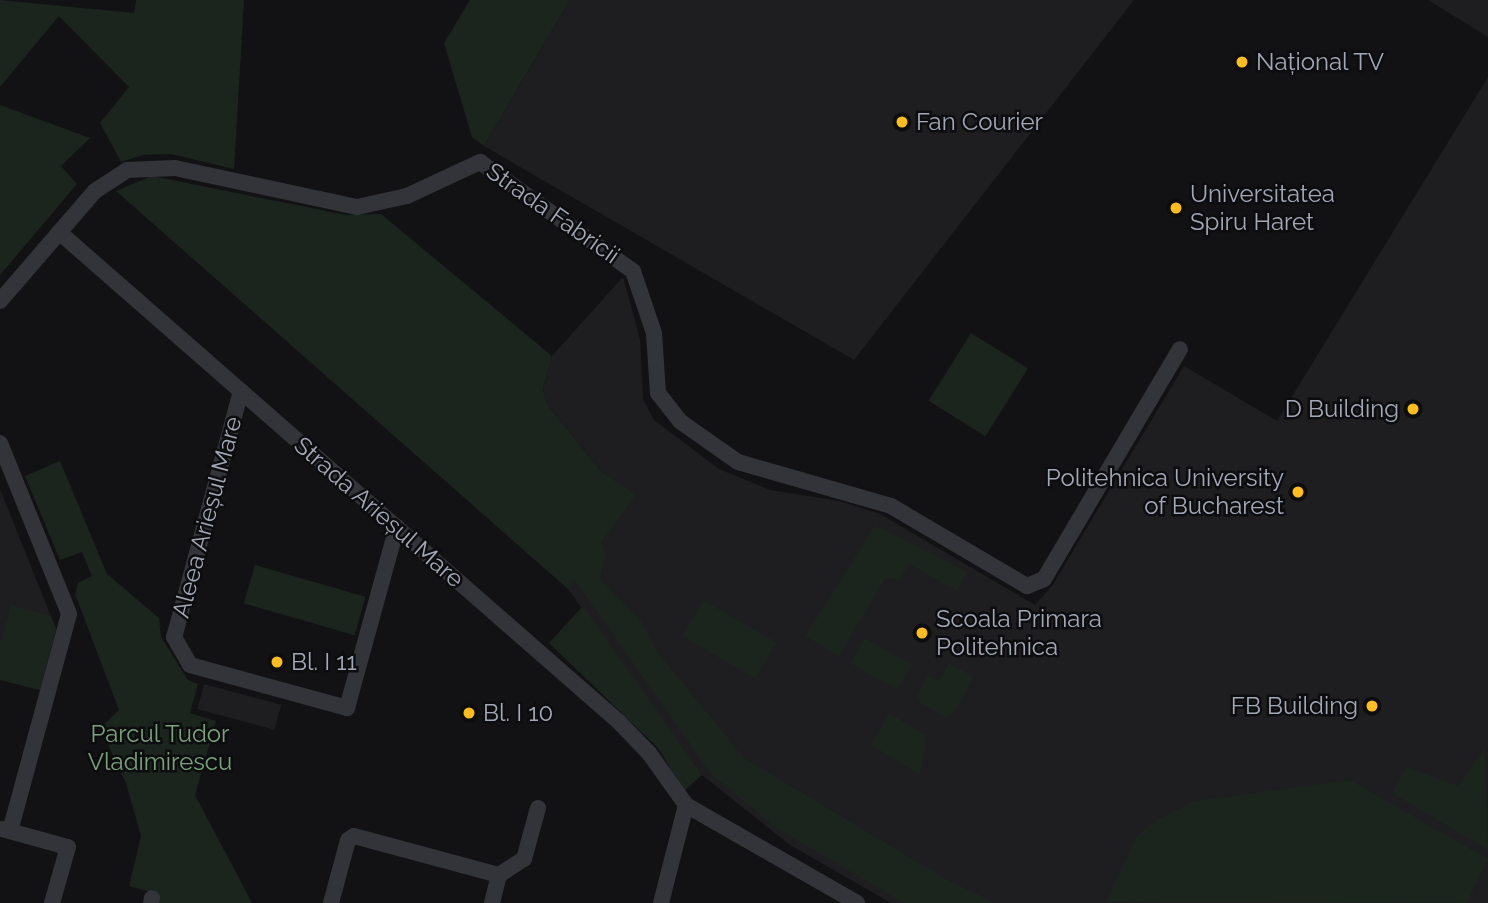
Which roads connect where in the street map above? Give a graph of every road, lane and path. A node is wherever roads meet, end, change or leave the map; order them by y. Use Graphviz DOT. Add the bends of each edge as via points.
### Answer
graph roads {
  1 [pos="59,232"];
  2 [pos="0,301"];
  3 [pos="1180,349"];
  4 [pos="242,391"];
  5 [pos="0,443"];
  6 [pos="397,527"];
  7 [pos="686,805"];
  8 [pos="538,808"];
  9 [pos="5,829"];
  10 [pos="499,875"];
  11 [pos="52,903"];
  12 [pos="331,903"];
  13 [pos="492,903"];
  14 [pos="661,903"];
  15 [pos="858,903"];
  1 -- 2 [label="street, Strada Fabricii"];
  1 -- 3 [label="street, Strada Fabricii" via="103,183 139,167 175,168 357,207 407,196 480,162 629,267 654,333 658,393 681,422 738,462 891,506 1027,586 1044,579"];
  1 -- 4 [label="street, Strada Arieșul Mare"];
  4 -- 6 [label="street, Strada Arieșul Mare"];
  4 -- 6 [label="street, Aleea Arieșul Mare" via="174,637 190,666 347,708"];
  5 -- 9 [label="street" via="69,619"];
  6 -- 7 [label="street, Strada Arieșul Mare" via="618,721 649,753"];
  7 -- 14 [label="street"];
  7 -- 15 [label="street"];
  8 -- 10 [label="street" via="523,859"];
  9 -- 11 [label="street" via="68,847"];
  10 -- 12 [label="street" via="354,836 348,840"];
  10 -- 13 [label="street"];
}
